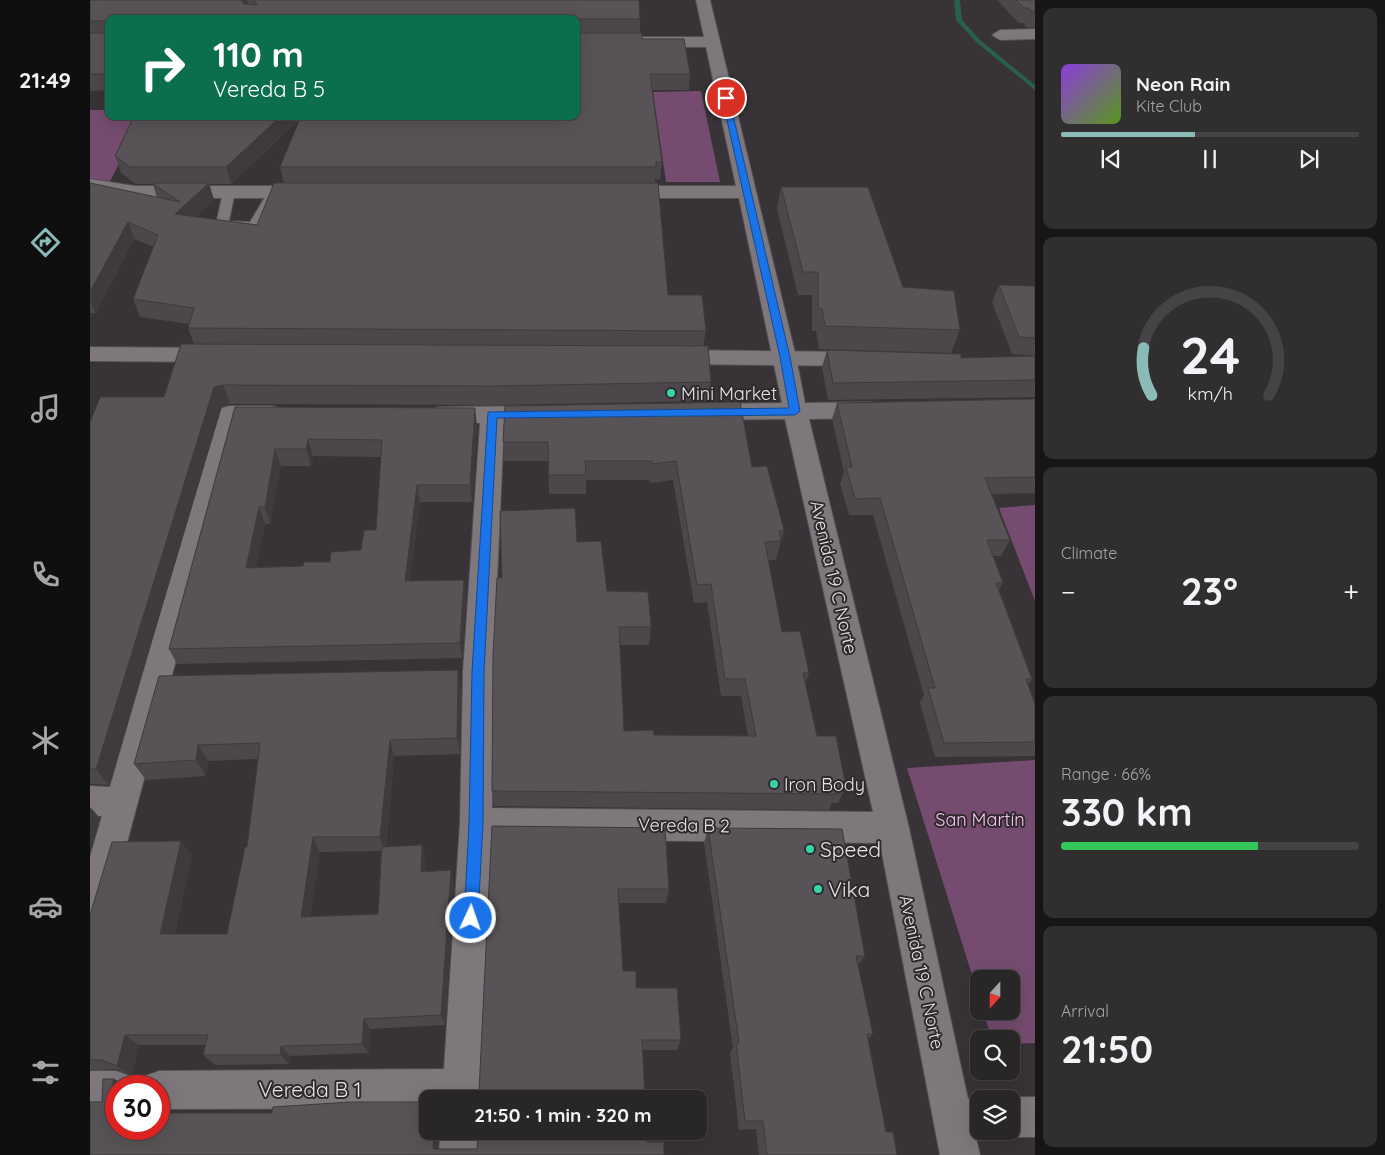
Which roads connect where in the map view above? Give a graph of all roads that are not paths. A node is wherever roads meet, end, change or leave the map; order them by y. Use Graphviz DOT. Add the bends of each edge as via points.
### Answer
graph roads {
  1 [pos="703,0"];
  2 [pos="1035,34"];
  3 [pos="1000,35"];
  4 [pos="580,42"];
  5 [pos="713,42"];
  6 [pos="90,185"];
  7 [pos="229,192"];
  8 [pos="273,192"];
  9 [pos="323,192"];
  10 [pos="599,192"];
  11 [pos="747,192"];
  12 [pos="90,354"];
  13 [pos="239,355"];
  14 [pos="646,357"];
  15 [pos="785,357"];
  16 [pos="885,360"];
  17 [pos="891,409"];
  18 [pos="795,411"];
  19 [pos="678,413"];
  20 [pos="298,414"];
  21 [pos="560,414"];
  22 [pos="414,415"];
  23 [pos="492,415"];
  24 [pos="184,678"];
  25 [pos="155,679"];
  26 [pos="105,802"];
  27 [pos="476,823"];
  28 [pos="893,828"];
  29 [pos="90,917"];
  30 [pos="90,1090"];
  31 [pos="105,1090"];
  32 [pos="170,1090"];
  33 [pos="462,1090"];
  34 [pos="419,1093"];
  35 [pos="1035,1117"];
  36 [pos="1020,1118"];
  37 [pos="964,1131"];
  38 [pos="460,1140"];
  39 [pos="459,1155"];
  1 -- 5 [label="street, Avenida 19 C Norte"];
  2 -- 3 [label="street"];
  4 -- 5 [label="street"];
  5 -- 11 [label="street, Avenida 19 C Norte"];
  6 -- 7 [label="street" via="135,192"];
  7 -- 8 [label="street"];
  7 -- 8 [label="lane" via="222,224 254,226"];
  8 -- 9 [label="street"];
  10 -- 11 [label="street"];
  11 -- 15 [label="street, Avenida 19 C Norte"];
  12 -- 13 [label="street"];
  14 -- 15 [label="street"];
  15 -- 16 [label="street"];
  15 -- 18 [label="street, Avenida 19 C Norte"];
  17 -- 18 [label="street"];
  18 -- 19 [label="street"];
  18 -- 28 [label="street, Avenida 19 C Norte"];
  20 -- 25 [label="street" via="230,414"];
  21 -- 23 [label="street"];
  22 -- 23 [label="street"];
  23 -- 27 [label="street" via="463,672"];
  24 -- 25 [label="street"];
  25 -- 26 [label="street"];
  26 -- 29 [label="street"];
  27 -- 28 [label="street, Vereda B 2"];
  27 -- 33 [label="street"];
  28 -- 37 [label="street, Avenida 19 C Norte"];
  30 -- 31 [label="street"];
  32 -- 34 [label="street, Vereda B 1"];
  35 -- 36 [label="street"];
  38 -- 39 [label="street"];
}
